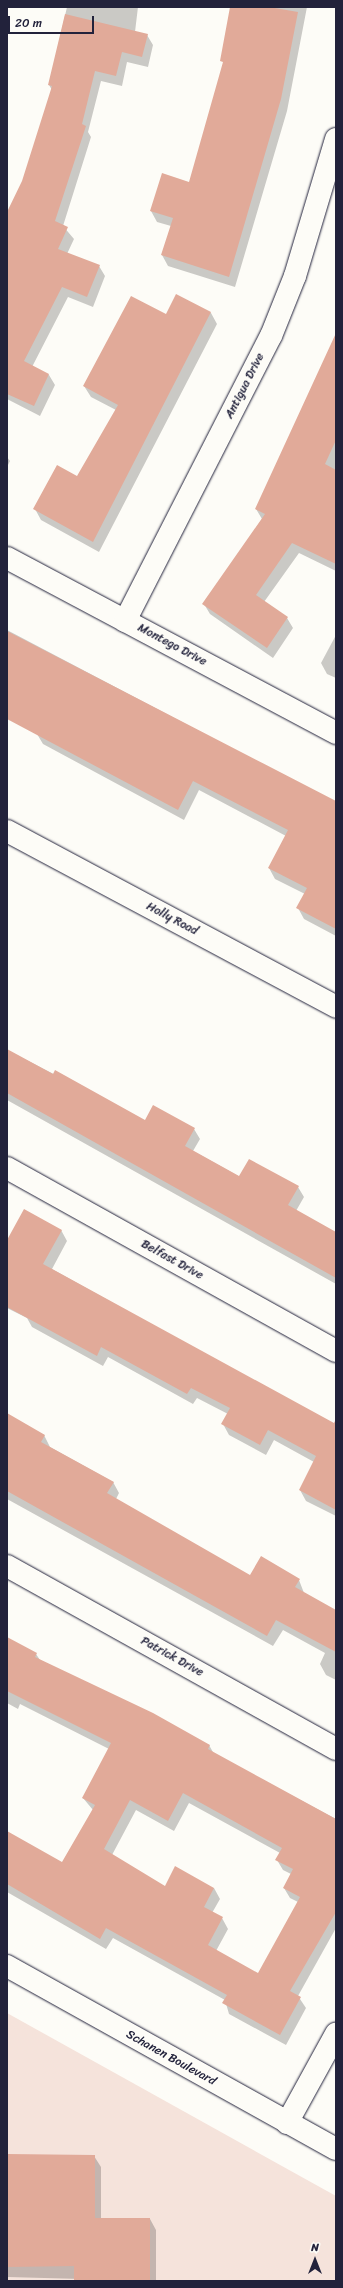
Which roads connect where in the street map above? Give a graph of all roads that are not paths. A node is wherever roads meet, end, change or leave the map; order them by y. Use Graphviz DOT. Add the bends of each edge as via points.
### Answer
graph roads {
  1 [pos="336,139"];
  2 [pos="7,558"];
  3 [pos="125,621"];
  4 [pos="336,733"];
  5 [pos="7,831"];
  6 [pos="336,1007"];
  7 [pos="7,1168"];
  8 [pos="336,1351"];
  9 [pos="7,1566"];
  10 [pos="336,1749"];
  11 [pos="7,1966"];
  12 [pos="336,2034"];
  13 [pos="287,2123"];
  14 [pos="336,2149"];
  1 -- 3 [label="street, Antigua Drive" via="295,276 271,336"];
  2 -- 3 [label="street, Montego Drive"];
  3 -- 4 [label="street, Montego Drive"];
  5 -- 6 [label="street, Holly Road"];
  7 -- 8 [label="street, Belfast Drive"];
  9 -- 10 [label="street, Patrick Drive"];
  11 -- 13 [label="street, Schanen Boulevard"];
  12 -- 13 [label="street"];
  13 -- 14 [label="street, Schanen Boulevard"];
}
